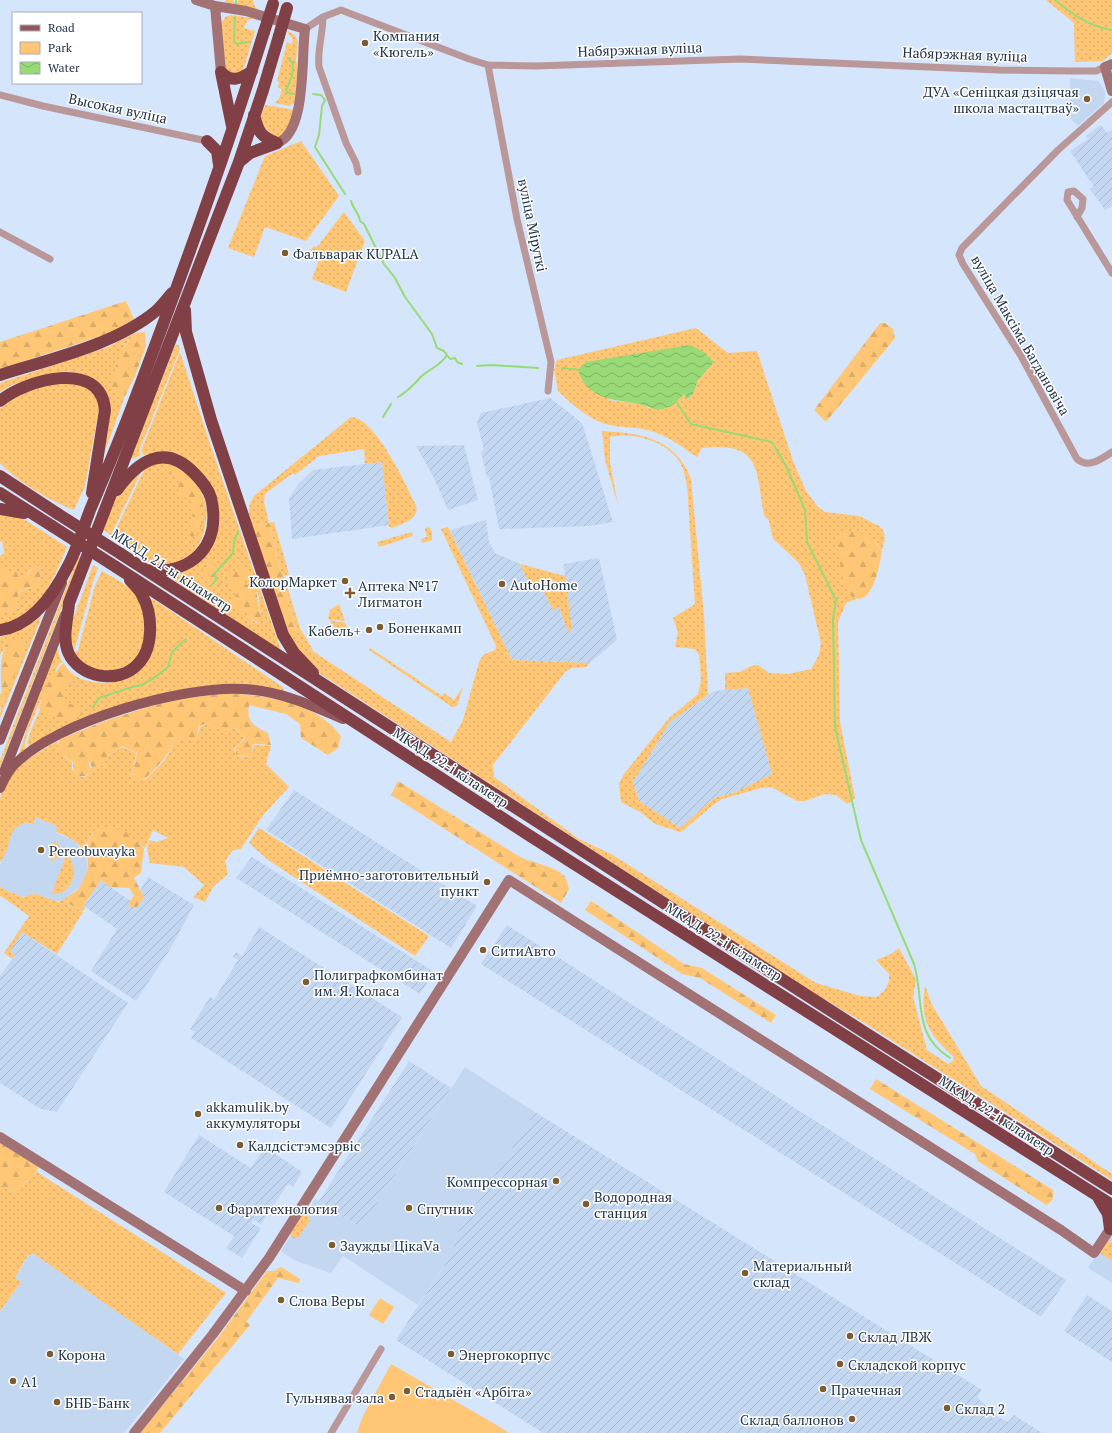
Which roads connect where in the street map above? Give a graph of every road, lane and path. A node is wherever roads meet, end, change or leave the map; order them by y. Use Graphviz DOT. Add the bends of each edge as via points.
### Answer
graph roads {
  1 [pos="196,0"];
  2 [pos="273,2"];
  3 [pos="216,3"];
  4 [pos="288,4"];
  5 [pos="323,17"];
  6 [pos="305,29"];
  7 [pos="488,64"];
  8 [pos="1109,65"];
  9 [pos="252,71"];
  10 [pos="221,72"];
  11 [pos="1112,91"];
  12 [pos="0,95"];
  13 [pos="1112,102"];
  14 [pos="254,115"];
  15 [pos="233,129"];
  16 [pos="207,141"];
  17 [pos="277,143"];
  18 [pos="239,162"];
  19 [pos="219,168"];
  20 [pos="358,172"];
  21 [pos="1077,216"];
  22 [pos="0,232"];
  23 [pos="50,259"];
  24 [pos="1112,274"];
  25 [pos="178,286"];
  26 [pos="185,304"];
  27 [pos="0,375"];
  28 [pos="548,391"];
  29 [pos="0,401"];
  30 [pos="1112,452"];
  31 [pos="0,472"];
  32 [pos="0,476"];
  33 [pos="16,486"];
  34 [pos="0,493"];
  35 [pos="106,506"];
  36 [pos="0,509"];
  37 [pos="36,516"];
  38 [pos="87,520"];
  39 [pos="68,566"];
  40 [pos="120,569"];
  41 [pos="142,569"];
  42 [pos="69,603"];
  43 [pos="0,630"];
  44 [pos="328,688"];
  45 [pos="338,695"];
  46 [pos="321,701"];
  47 [pos="361,727"];
  48 [pos="0,740"];
  49 [pos="1,780"];
  50 [pos="0,788"];
  51 [pos="0,1137"];
  52 [pos="1097,1180"];
  53 [pos="1112,1184"];
  54 [pos="1112,1189"];
  55 [pos="1097,1196"];
  56 [pos="1112,1205"];
  57 [pos="1111,1229"];
  58 [pos="246,1291"];
  59 [pos="235,1306"];
  60 [pos="381,1349"];
  61 [pos="127,1433"];
  62 [pos="134,1433"];
  63 [pos="331,1433"];
  1 -- 3 [label="street"];
  2 -- 9 [label="highway, bridge"];
  3 -- 6 [label="street"];
  3 -- 10 [label="street"];
  4 -- 14 [label="highway, bridge"];
  5 -- 6 [label="street, Набярэжная вуліца"];
  5 -- 7 [label="street, Набярэжная вуліца" via="336,11 346,11 469,60"];
  5 -- 20 [label="street" via="319,67"];
  6 -- 17 [label="street" via="298,118 290,135"];
  7 -- 8 [label="street, Набярэжная вуліца" via="536,66 740,59 1096,71"];
  7 -- 28 [label="street, вуліца Міруткі" via="517,219 552,362"];
  8 -- 11 [label="street"];
  9 -- 10 [label="highway" via="238,79 230,79"];
  9 -- 15 [label="highway"];
  10 -- 15 [label="highway"];
  12 -- 16 [label="street, Высокая вуліца"];
  13 -- 30 [label="street, вуліца Максіма Багдановіча" via="1058,150 962,248 959,255 1021,356 1077,459 1088,464"];
  14 -- 17 [label="highway" via="259,133"];
  14 -- 18 [label="highway"];
  15 -- 16 [label="highway" via="215,140"];
  15 -- 19 [label="highway"];
  16 -- 19 [label="highway" via="217,151"];
  17 -- 18 [label="highway" via="250,153"];
  18 -- 26 [label="highway"];
  19 -- 25 [label="highway"];
  21 -- 24 [label="street"];
  22 -- 23 [label="street"];
  25 -- 27 [label="highway" via="157,310 124,331 93,345"];
  25 -- 38 [label="highway"];
  26 -- 35 [label="highway"];
  26 -- 45 [label="highway" via="186,332 208,413 283,635 306,666"];
  29 -- 38 [label="highway" via="22,388 61,377 88,382 102,397 104,419"];
  31 -- 33 [label="highway"];
  32 -- 33 [label="highway, МКАД, 21-ы кіламетр"];
  33 -- 41 [label="highway, МКАД, 21-ы кіламетр, bridge"];
  34 -- 37 [label="highway, МКАД, 21-ы кіламетр"];
  35 -- 41 [label="highway" via="127,475 151,459 162,458 181,463 191,470 207,489 211,497 212,520 211,532 202,552 185,566 172,570"];
  35 -- 42 [label="highway"];
  36 -- 37 [label="highway"];
  37 -- 40 [label="highway, МКАД, 21-ы кіламетр, bridge"];
  38 -- 39 [label="highway"];
  39 -- 43 [label="highway" via="50,596 30,618 18,625"];
  39 -- 48 [label="main road"];
  40 -- 42 [label="highway" via="142,594 149,619 147,651 134,668 118,675 107,676 90,673 78,667 66,646"];
  40 -- 46 [label="highway, МКАД, 21-ы кіламетр"];
  41 -- 44 [label="highway, МКАД, 21-ы кіламетр"];
  42 -- 49 [label="main road"];
  44 -- 45 [label="highway, МКАД, 22-і кіламетр"];
  45 -- 52 [label="highway, МКАД, 22-і кіламетр"];
  46 -- 47 [label="highway, МКАД, 22-і кіламетр"];
  47 -- 50 [label="main road" via="316,707 269,692 218,688 170,696 66,730 12,766"];
  47 -- 55 [label="highway, МКАД, 22-і кіламетр"];
  51 -- 58 [label="street"];
  52 -- 53 [label="highway"];
  52 -- 54 [label="highway, МКАД, 22-і кіламетр"];
  55 -- 56 [label="highway, МКАД, 22-і кіламетр"];
  55 -- 57 [label="highway" via="1108,1214"];
  57 -- 58 [label="street" via="1094,1253 509,880"];
  58 -- 59 [label="street"];
  59 -- 61 [label="street" via="209,1330"];
  59 -- 62 [label="street"];
  60 -- 63 [label="street"];
}
